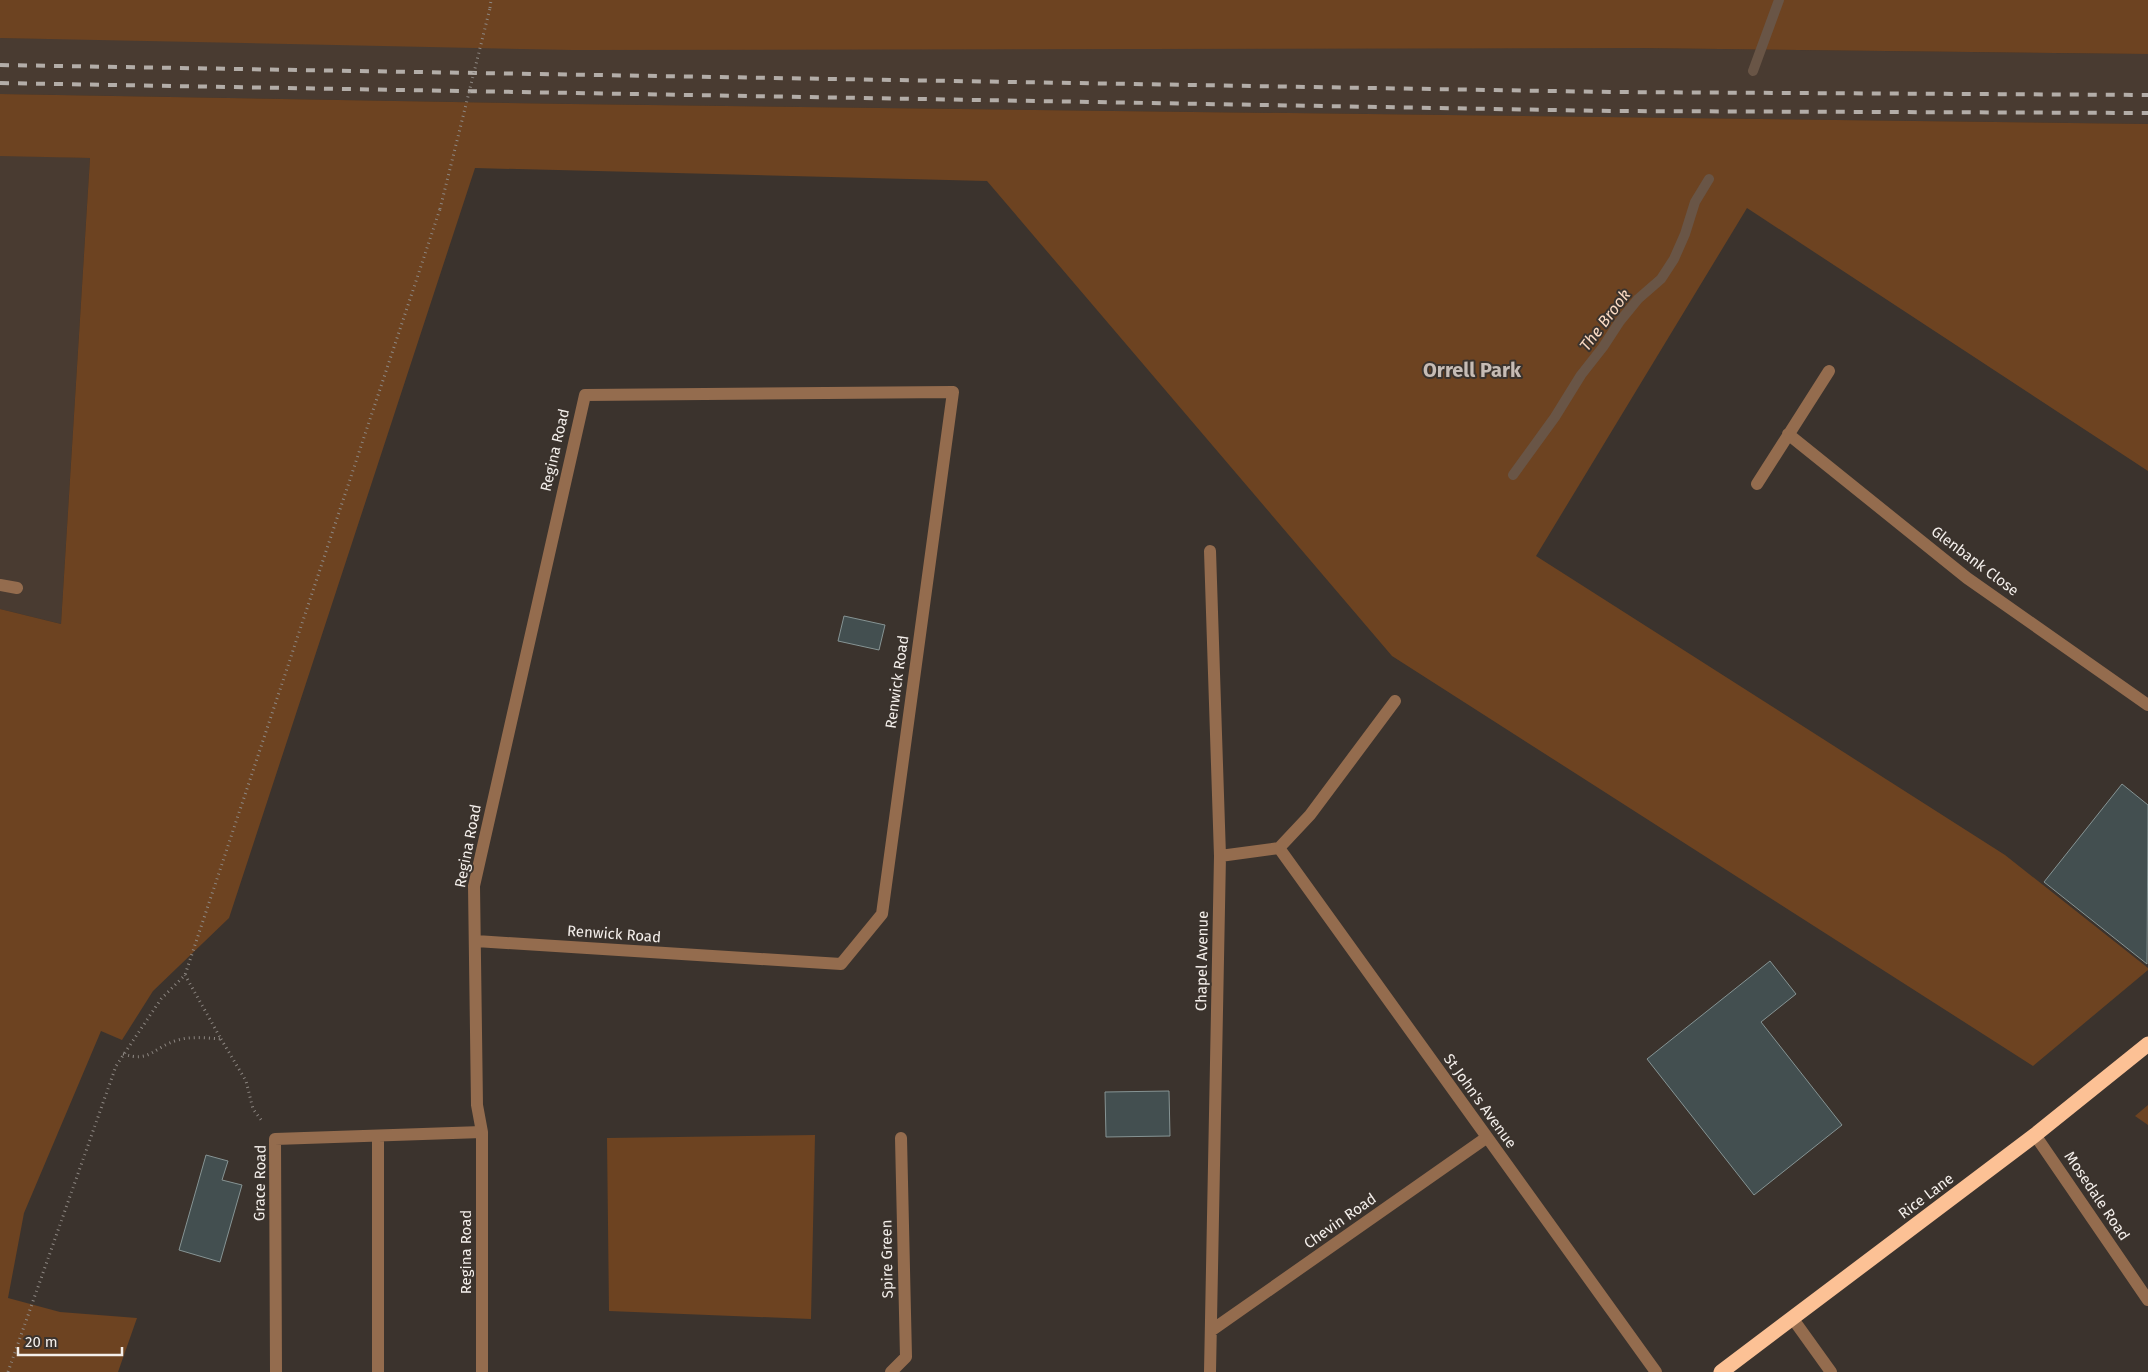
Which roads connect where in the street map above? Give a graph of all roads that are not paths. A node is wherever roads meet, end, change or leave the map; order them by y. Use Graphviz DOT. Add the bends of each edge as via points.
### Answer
graph roads {
  1 [pos="1829,371"];
  2 [pos="584,395"];
  3 [pos="1788,434"];
  4 [pos="1756,484"];
  5 [pos="1210,551"];
  6 [pos="0,585"];
  7 [pos="17,588"];
  8 [pos="1395,702"];
  9 [pos="2148,706"];
  10 [pos="1279,848"];
  11 [pos="1220,856"];
  12 [pos="476,941"];
  13 [pos="2148,1044"];
  14 [pos="482,1132"];
  15 [pos="2035,1135"];
  16 [pos="378,1136"];
  17 [pos="901,1138"];
  18 [pos="1486,1138"];
  19 [pos="2148,1300"];
  20 [pos="1793,1319"];
  21 [pos="1212,1330"];
  22 [pos="276,1372"];
  23 [pos="378,1372"];
  24 [pos="482,1372"];
  25 [pos="891,1372"];
  26 [pos="1210,1372"];
  27 [pos="1656,1372"];
  28 [pos="1721,1372"];
  29 [pos="1831,1372"];
  1 -- 3 [label="street"];
  2 -- 12 [label="street, Regina Road" via="474,886"];
  2 -- 12 [label="street, Renwick Road" via="953,392 882,914 840,964"];
  3 -- 4 [label="street"];
  3 -- 9 [label="street, Glenbank Close" via="1967,578"];
  5 -- 11 [label="street, Chapel Avenue"];
  6 -- 7 [label="street"];
  8 -- 10 [label="street" via="1310,815"];
  10 -- 11 [label="street"];
  10 -- 18 [label="street, St John's Avenue"];
  11 -- 21 [label="street, Chapel Avenue"];
  12 -- 14 [label="street, Regina Road" via="477,1105"];
  13 -- 15 [label="highway, Rice Lane"];
  14 -- 16 [label="street, Grace Road"];
  14 -- 24 [label="street, Regina Road"];
  15 -- 19 [label="street, Mosedale Road"];
  15 -- 20 [label="highway, Rice Lane"];
  16 -- 22 [label="street, Grace Road" via="275,1139"];
  16 -- 23 [label="street"];
  17 -- 25 [label="street, Spire Green" via="906,1357"];
  18 -- 21 [label="street, Chevin Road"];
  18 -- 27 [label="street, St John's Avenue"];
  20 -- 28 [label="highway, Rice Lane"];
  20 -- 29 [label="street"];
  21 -- 26 [label="street, Chapel Avenue"];
}
